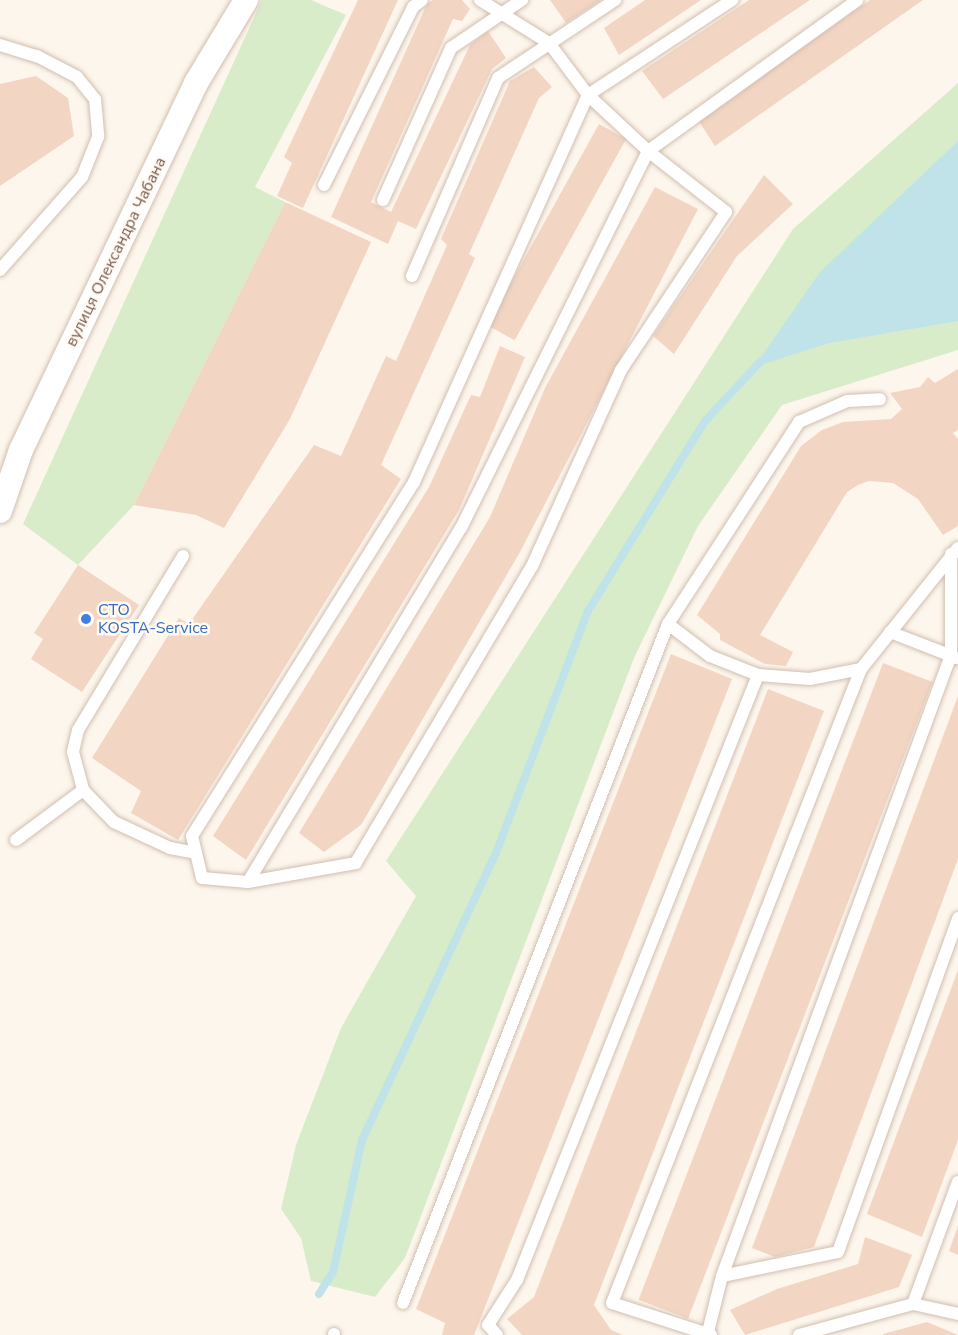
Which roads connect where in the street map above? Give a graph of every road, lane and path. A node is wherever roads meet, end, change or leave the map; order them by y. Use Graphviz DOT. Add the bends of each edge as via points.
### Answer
graph roads {
  1 [pos="246,0"];
  2 [pos="422,0"];
  3 [pos="480,0"];
  4 [pos="522,0"];
  5 [pos="615,0"];
  6 [pos="732,0"];
  7 [pos="857,0"];
  8 [pos="498,15"];
  9 [pos="549,43"];
  10 [pos="0,45"];
  11 [pos="588,95"];
  12 [pos="648,151"];
  13 [pos="324,185"];
  14 [pos="383,200"];
  15 [pos="0,270"];
  16 [pos="412,276"];
  17 [pos="880,399"];
  18 [pos="0,511"];
  19 [pos="955,551"];
  20 [pos="183,556"];
  21 [pos="668,624"];
  22 [pos="890,632"];
  23 [pos="954,657"];
  24 [pos="861,669"];
  25 [pos="758,675"];
  26 [pos="83,790"];
  27 [pos="16,840"];
  28 [pos="196,853"];
  29 [pos="248,882"];
  30 [pos="958,918"];
  31 [pos="958,1182"];
  32 [pos="722,1276"];
  33 [pos="403,1303"];
  34 [pos="913,1304"];
  35 [pos="958,1314"];
  36 [pos="709,1333"];
  37 [pos="497,1335"];
  38 [pos="799,1335"];
  1 -- 18 [label="street, вулиця Олександра Чабана" via="196,83 21,450"];
  2 -- 13 [label="lane" via="413,7"];
  3 -- 8 [label="lane"];
  4 -- 8 [label="lane"];
  5 -- 9 [label="lane"];
  6 -- 11 [label="lane"];
  7 -- 12 [label="lane"];
  8 -- 9 [label="lane"];
  8 -- 14 [label="lane" via="451,48"];
  9 -- 11 [label="lane"];
  9 -- 16 [label="lane" via="498,78"];
  10 -- 15 [label="lane" via="38,56 77,77 95,99 98,137 82,177"];
  11 -- 12 [label="lane"];
  11 -- 28 [label="lane" via="414,482 192,836"];
  12 -- 29 [label="lane" via="461,528"];
  12 -- 29 [label="lane" via="726,212 621,370 532,566 356,863"];
  17 -- 21 [label="lane" via="847,401 799,422"];
  19 -- 22 [label="lane"];
  19 -- 23 [label="lane"];
  20 -- 26 [label="lane" via="78,730 73,752"];
  21 -- 25 [label="lane" via="710,656"];
  21 -- 33 [label="lane"];
  22 -- 23 [label="lane"];
  22 -- 24 [label="lane"];
  23 -- 32 [label="lane"];
  24 -- 25 [label="lane" via="810,680"];
  24 -- 36 [label="lane" via="612,1303"];
  25 -- 37 [label="lane" via="517,1280 488,1325"];
  26 -- 27 [label="lane"];
  26 -- 28 [label="lane" via="114,822 170,848"];
  28 -- 29 [label="lane" via="202,878"];
  30 -- 32 [label="lane" via="838,1252"];
  31 -- 34 [label="lane"];
  32 -- 36 [label="lane"];
  34 -- 35 [label="lane"];
  34 -- 38 [label="lane"];
}
